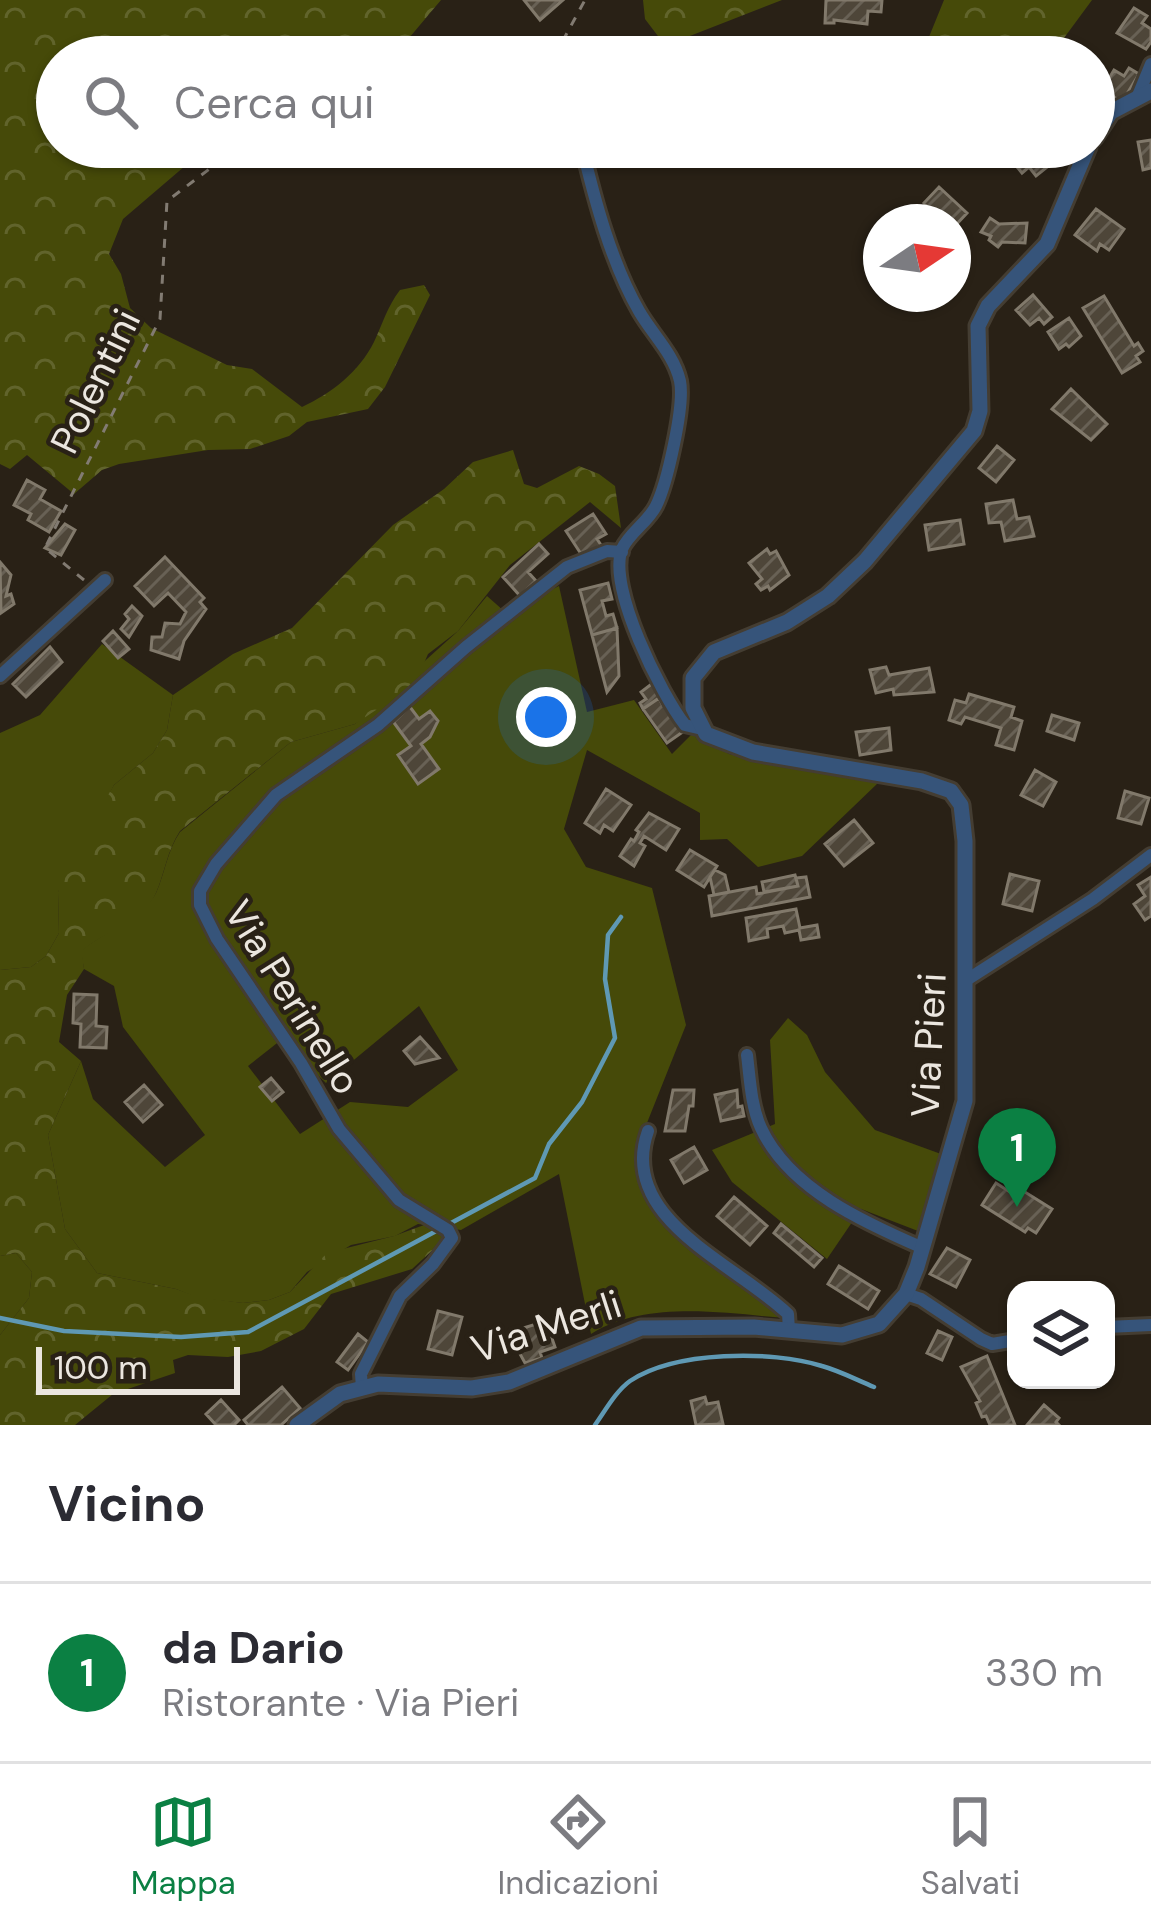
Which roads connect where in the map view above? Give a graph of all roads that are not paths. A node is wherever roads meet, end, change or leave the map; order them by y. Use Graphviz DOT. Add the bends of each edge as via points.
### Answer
graph roads {
  1 [pos="1151,64"];
  2 [pos="1144,94"];
  3 [pos="1115,110"];
  4 [pos="587,168"];
  5 [pos="1079,168"];
  6 [pos="622,553"];
  7 [pos="100,584"];
  8 [pos="0,676"];
  9 [pos="704,731"];
  10 [pos="1151,855"];
  11 [pos="965,981"];
  12 [pos="747,1055"];
  13 [pos="648,1131"];
  14 [pos="922,1248"];
  15 [pos="905,1294"];
  16 [pos="1151,1324"];
  17 [pos="1115,1326"];
  18 [pos="789,1330"];
  19 [pos="1007,1341"];
  20 [pos="362,1388"];
  21 [pos="297,1425"];
  1 -- 2 [label="street"];
  2 -- 3 [label="street"];
  4 -- 6 [label="street" via="638,309 681,382 656,507"];
  5 -- 9 [label="street" via="1047,244 977,326 974,431 828,596 714,652 693,678"];
  6 -- 9 [label="street" via="622,595 667,697 685,725"];
  6 -- 20 [label="street, Via Perinello" via="567,567 378,725 276,794 200,891 217,939 339,1129 399,1200 452,1238 400,1296"];
  7 -- 8 [label="street"];
  9 -- 11 [label="street, Via Pieri" via="753,752 951,791 965,841"];
  10 -- 11 [label="street"];
  11 -- 14 [label="street, Via Pieri" via="964,1100"];
  12 -- 14 [label="street" via="755,1109 777,1153 839,1205"];
  13 -- 18 [label="street" via="640,1165 651,1198 788,1314"];
  14 -- 15 [label="street, Via Pieri"];
  15 -- 18 [label="street" via="879,1324 842,1335"];
  15 -- 19 [label="street" via="981,1340"];
  16 -- 17 [label="street"];
  18 -- 20 [label="street, Via Merli" via="641,1328 509,1382"];
  20 -- 21 [label="street, Via Merli"];
}
